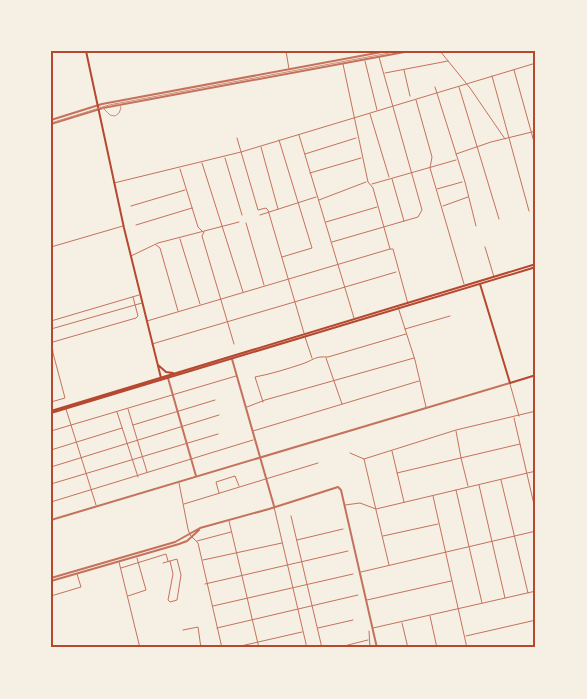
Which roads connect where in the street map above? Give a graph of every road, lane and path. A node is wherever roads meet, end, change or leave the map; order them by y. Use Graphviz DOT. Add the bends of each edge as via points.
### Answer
graph roads {
  1 [pos="86,51"];
  2 [pos="286,51"];
  3 [pos="387,51"];
  4 [pos="410,51"];
  5 [pos="440,51"];
  6 [pos="379,57"];
  7 [pos="364,59"];
  8 [pos="448,61"];
  9 [pos="342,63"];
  10 [pos="536,64"];
  11 [pos="290,69"];
  12 [pos="404,70"];
  13 [pos="513,70"];
  14 [pos="282,71"];
  15 [pos="291,73"];
  16 [pos="385,73"];
  17 [pos="282,74"];
  18 [pos="492,76"];
  19 [pos="226,81"];
  20 [pos="467,84"];
  21 [pos="227,85"];
  22 [pos="459,86"];
  23 [pos="435,87"];
  24 [pos="160,93"];
  25 [pos="437,93"];
  26 [pos="156,94"];
  27 [pos="410,96"];
  28 [pos="161,97"];
  29 [pos="156,98"];
  30 [pos="416,100"];
  31 [pos="97,105"];
  32 [pos="393,107"];
  33 [pos="98,109"];
  34 [pos="377,111"];
  35 [pos="370,113"];
  36 [pos="65,116"];
  37 [pos="354,117"];
  38 [pos="66,119"];
  39 [pos="51,120"];
  40 [pos="51,124"];
  41 [pos="536,131"];
  42 [pos="531,132"];
  43 [pos="299,134"];
  44 [pos="237,138"];
  45 [pos="357,138"];
  46 [pos="510,138"];
  47 [pos="504,139"];
  48 [pos="279,140"];
  49 [pos="260,146"];
  50 [pos="478,146"];
  51 [pos="536,149"];
  52 [pos="241,152"];
  53 [pos="305,154"];
  54 [pos="455,155"];
  55 [pos="224,157"];
  56 [pos="362,158"];
  57 [pos="457,159"];
  58 [pos="202,162"];
  59 [pos="180,168"];
  60 [pos="430,168"];
  61 [pos="411,172"];
  62 [pos="310,173"];
  63 [pos="390,178"];
  64 [pos="368,182"];
  65 [pos="462,182"];
  66 [pos="114,183"];
  67 [pos="371,184"];
  68 [pos="437,189"];
  69 [pos="186,190"];
  70 [pos="317,197"];
  71 [pos="468,197"];
  72 [pos="318,200"];
  73 [pos="299,203"];
  74 [pos="131,206"];
  75 [pos="442,206"];
  76 [pos="378,207"];
  77 [pos="192,208"];
  78 [pos="278,209"];
  79 [pos="529,211"];
  80 [pos="269,213"];
  81 [pos="242,215"];
  82 [pos="260,215"];
  83 [pos="499,219"];
  84 [pos="404,221"];
  85 [pos="239,222"];
  86 [pos="325,222"];
  87 [pos="246,223"];
  88 [pos="136,225"];
  89 [pos="123,226"];
  90 [pos="476,226"];
  91 [pos="223,227"];
  92 [pos="383,227"];
  93 [pos="204,232"];
  94 [pos="180,239"];
  95 [pos="332,242"];
  96 [pos="156,244"];
  97 [pos="51,247"];
  98 [pos="485,247"];
  99 [pos="390,249"];
  100 [pos="130,256"];
  101 [pos="281,257"];
  102 [pos="338,264"];
  103 [pos="536,266"];
  104 [pos="396,272"];
  105 [pos="495,277"];
  106 [pos="288,279"];
  107 [pos="480,283"];
  108 [pos="464,285"];
  109 [pos="264,286"];
  110 [pos="345,287"];
  111 [pos="243,292"];
  112 [pos="140,295"];
  113 [pos="133,297"];
  114 [pos="221,299"];
  115 [pos="295,302"];
  116 [pos="142,303"];
  117 [pos="408,304"];
  118 [pos="135,305"];
  119 [pos="200,305"];
  120 [pos="102,306"];
  121 [pos="398,308"];
  122 [pos="178,311"];
  123 [pos="104,314"];
  124 [pos="450,316"];
  125 [pos="51,321"];
  126 [pos="147,321"];
  127 [pos="354,321"];
  128 [pos="228,322"];
  129 [pos="51,329"];
  130 [pos="404,329"];
  131 [pos="406,334"];
  132 [pos="51,336"];
  133 [pos="305,336"];
  134 [pos="53,342"];
  135 [pos="152,344"];
  136 [pos="234,344"];
  137 [pos="325,357"];
  138 [pos="232,358"];
  139 [pos="312,358"];
  140 [pos="414,358"];
  141 [pos="157,363"];
  142 [pos="176,374"];
  143 [pos="536,375"];
  144 [pos="237,376"];
  145 [pos="168,378"];
  146 [pos="161,379"];
  147 [pos="334,380"];
  148 [pos="419,382"];
  149 [pos="510,383"];
  150 [pos="173,394"];
  151 [pos="215,400"];
  152 [pos="51,402"];
  153 [pos="263,402"];
  154 [pos="342,404"];
  155 [pos="246,407"];
  156 [pos="66,408"];
  157 [pos="128,408"];
  158 [pos="426,408"];
  159 [pos="117,411"];
  160 [pos="178,411"];
  161 [pos="51,412"];
  162 [pos="536,412"];
  163 [pos="219,415"];
  164 [pos="518,416"];
  165 [pos="514,417"];
  166 [pos="71,425"];
  167 [pos="133,425"];
  168 [pos="182,427"];
  169 [pos="122,428"];
  170 [pos="456,430"];
  171 [pos="51,431"];
  172 [pos="253,431"];
  173 [pos="218,434"];
  174 [pos="256,439"];
  175 [pos="137,440"];
  176 [pos="77,442"];
  177 [pos="187,443"];
  178 [pos="127,444"];
  179 [pos="520,444"];
  180 [pos="51,450"];
  181 [pos="392,450"];
  182 [pos="350,453"];
  183 [pos="142,456"];
  184 [pos="81,457"];
  185 [pos="261,457"];
  186 [pos="461,458"];
  187 [pos="364,459"];
  188 [pos="132,460"];
  189 [pos="192,460"];
  190 [pos="318,463"];
  191 [pos="51,467"];
  192 [pos="536,471"];
  193 [pos="147,473"];
  194 [pos="397,473"];
  195 [pos="526,473"];
  196 [pos="86,474"];
  197 [pos="196,476"];
  198 [pos="138,477"];
  199 [pos="267,478"];
  200 [pos="501,479"];
  201 [pos="179,482"];
  202 [pos="51,484"];
  203 [pos="479,484"];
  204 [pos="469,486"];
  205 [pos="239,487"];
  206 [pos="456,489"];
  207 [pos="91,490"];
  208 [pos="219,493"];
  209 [pos="433,496"];
  210 [pos="534,501"];
  211 [pos="51,502"];
  212 [pos="404,502"];
  213 [pos="183,504"];
  214 [pos="96,506"];
  215 [pos="344,506"];
  216 [pos="274,507"];
  217 [pos="376,509"];
  218 [pos="536,514"];
  219 [pos="291,516"];
  220 [pos="51,520"];
  221 [pos="229,520"];
  222 [pos="439,524"];
  223 [pos="200,528"];
  224 [pos="188,529"];
  225 [pos="343,529"];
  226 [pos="536,531"];
  227 [pos="193,532"];
  228 [pos="232,532"];
  229 [pos="191,536"];
  230 [pos="382,536"];
  231 [pos="514,536"];
  232 [pos="297,540"];
  233 [pos="197,541"];
  234 [pos="492,542"];
  235 [pos="283,543"];
  236 [pos="176,544"];
  237 [pos="469,547"];
  238 [pos="348,551"];
  239 [pos="445,552"];
  240 [pos="237,553"];
  241 [pos="136,557"];
  242 [pos="202,560"];
  243 [pos="169,561"];
  244 [pos="119,562"];
  245 [pos="302,562"];
  246 [pos="138,563"];
  247 [pos="163,563"];
  248 [pos="288,565"];
  249 [pos="389,566"];
  250 [pos="120,568"];
  251 [pos="77,572"];
  252 [pos="360,573"];
  253 [pos="353,574"];
  254 [pos="242,576"];
  255 [pos="51,579"];
  256 [pos="452,580"];
  257 [pos="206,584"];
  258 [pos="307,585"];
  259 [pos="293,588"];
  260 [pos="536,591"];
  261 [pos="528,593"];
  262 [pos="358,595"];
  263 [pos="51,596"];
  264 [pos="128,596"];
  265 [pos="248,598"];
  266 [pos="505,598"];
  267 [pos="366,600"];
  268 [pos="482,603"];
  269 [pos="212,606"];
  270 [pos="312,606"];
  271 [pos="458,608"];
  272 [pos="298,609"];
  273 [pos="430,615"];
  274 [pos="253,620"];
  275 [pos="353,620"];
  276 [pos="536,620"];
  277 [pos="402,622"];
  278 [pos="217,628"];
  279 [pos="317,628"];
  280 [pos="373,629"];
  281 [pos="183,630"];
  282 [pos="369,631"];
  283 [pos="303,632"];
  284 [pos="465,636"];
  285 [pos="368,640"];
  286 [pos="258,642"];
  287 [pos="140,648"];
  288 [pos="201,648"];
  289 [pos="222,648"];
  290 [pos="232,648"];
  291 [pos="259,648"];
  292 [pos="307,648"];
  293 [pos="322,648"];
  294 [pos="336,648"];
  295 [pos="370,648"];
  296 [pos="377,648"];
  297 [pos="408,648"];
  298 [pos="437,648"];
  299 [pos="467,648"];
  1 -- 31 [label="main road"];
  2 -- 11 [label="street"];
  3 -- 11 [label="street"];
  4 -- 6 [label="street"];
  5 -- 8 [label="street"];
  6 -- 7 [label="street"];
  6 -- 16 [label="street"];
  7 -- 9 [label="street"];
  7 -- 34 [label="street"];
  8 -- 12 [label="street"];
  8 -- 20 [label="street"];
  9 -- 15 [label="street"];
  9 -- 37 [label="street"];
  10 -- 13 [label="street"];
  11 -- 14 [label="street"];
  11 -- 15 [label="street"];
  12 -- 16 [label="street"];
  12 -- 27 [label="street"];
  13 -- 18 [label="street"];
  13 -- 42 [label="street"];
  14 -- 17 [label="street"];
  14 -- 19 [label="street"];
  15 -- 17 [label="street"];
  16 -- 32 [label="street"];
  17 -- 21 [label="street"];
  18 -- 20 [label="street"];
  18 -- 46 [label="street"];
  19 -- 21 [label="street"];
  19 -- 24 [label="street"];
  20 -- 22 [label="street"];
  20 -- 47 [label="street"];
  21 -- 28 [label="street"];
  22 -- 25 [label="street"];
  22 -- 50 [label="street"];
  23 -- 25 [label="street"];
  24 -- 26 [label="street"];
  24 -- 28 [label="street"];
  25 -- 30 [label="street"];
  25 -- 54 [label="street"];
  26 -- 29 [label="street"];
  26 -- 31 [label="street"];
  28 -- 29 [label="street"];
  29 -- 33 [label="street"];
  30 -- 32 [label="street"];
  30 -- 60 [label="street" via="432,158"];
  31 -- 33 [label="main road"];
  31 -- 36 [label="street"];
  32 -- 34 [label="street"];
  32 -- 61 [label="street"];
  33 -- 38 [label="street"];
  33 -- 66 [label="main road"];
  34 -- 35 [label="street"];
  35 -- 37 [label="street"];
  35 -- 63 [label="street"];
  36 -- 38 [label="street"];
  36 -- 39 [label="street"];
  37 -- 43 [label="street"];
  37 -- 45 [label="street"];
  38 -- 40 [label="street"];
  41 -- 42 [label="street"];
  42 -- 46 [label="street"];
  42 -- 51 [label="street"];
  43 -- 48 [label="street"];
  43 -- 53 [label="street"];
  44 -- 52 [label="street"];
  45 -- 53 [label="street"];
  45 -- 56 [label="street"];
  46 -- 47 [label="street"];
  46 -- 79 [label="street"];
  47 -- 50 [label="street"];
  48 -- 49 [label="street"];
  48 -- 73 [label="street"];
  49 -- 52 [label="street"];
  49 -- 78 [label="street"];
  50 -- 54 [label="street"];
  50 -- 83 [label="street"];
  52 -- 55 [label="street"];
  52 -- 80 [label="street" via="258,210 266,208"];
  53 -- 62 [label="street"];
  54 -- 57 [label="street"];
  55 -- 58 [label="street"];
  55 -- 81 [label="street"];
  56 -- 62 [label="street"];
  56 -- 64 [label="street"];
  57 -- 60 [label="street"];
  57 -- 71 [label="street"];
  58 -- 59 [label="street"];
  58 -- 91 [label="street"];
  59 -- 66 [label="street"];
  59 -- 69 [label="street"];
  60 -- 61 [label="street"];
  60 -- 68 [label="street"];
  61 -- 63 [label="street"];
  61 -- 84 [label="street" via="422,210 418,217"];
  62 -- 70 [label="street"];
  63 -- 67 [label="street"];
  63 -- 84 [label="street"];
  64 -- 67 [label="street"];
  64 -- 72 [label="street"];
  65 -- 68 [label="street"];
  66 -- 89 [label="main road"];
  67 -- 76 [label="street"];
  68 -- 75 [label="street"];
  69 -- 74 [label="street"];
  69 -- 77 [label="street"];
  70 -- 72 [label="street"];
  70 -- 73 [label="street"];
  71 -- 75 [label="street"];
  71 -- 90 [label="street"];
  72 -- 86 [label="street"];
  73 -- 78 [label="street"];
  73 -- 101 [label="street" via="312,248"];
  75 -- 108 [label="street"];
  76 -- 86 [label="street"];
  76 -- 92 [label="street"];
  77 -- 88 [label="street"];
  77 -- 93 [label="street" via="198,227"];
  78 -- 80 [label="street"];
  80 -- 82 [label="street"];
  80 -- 101 [label="street"];
  84 -- 92 [label="street"];
  85 -- 91 [label="street"];
  86 -- 95 [label="street"];
  87 -- 109 [label="street"];
  89 -- 97 [label="street"];
  89 -- 100 [label="main road"];
  91 -- 93 [label="street"];
  91 -- 111 [label="street"];
  92 -- 95 [label="street"];
  92 -- 99 [label="street"];
  93 -- 94 [label="street"];
  93 -- 114 [label="street" via="202,236"];
  94 -- 96 [label="street"];
  94 -- 119 [label="street"];
  95 -- 102 [label="street"];
  96 -- 100 [label="street"];
  96 -- 122 [label="street" via="160,248"];
  98 -- 105 [label="street"];
  99 -- 102 [label="street"];
  99 -- 117 [label="street" via="393,249"];
  100 -- 112 [label="main road"];
  101 -- 106 [label="street"];
  102 -- 106 [label="street"];
  102 -- 110 [label="street"];
  103 -- 105 [label="main road"];
  103 -- 107 [label="main road"];
  104 -- 110 [label="street"];
  105 -- 107 [label="main road"];
  106 -- 109 [label="street"];
  106 -- 115 [label="street"];
  107 -- 117 [label="main road"];
  107 -- 121 [label="main road"];
  107 -- 149 [label="main road"];
  109 -- 111 [label="street"];
  110 -- 115 [label="street"];
  110 -- 127 [label="street"];
  111 -- 114 [label="street"];
  112 -- 113 [label="street"];
  112 -- 116 [label="main road"];
  113 -- 118 [label="street"];
  113 -- 120 [label="street"];
  114 -- 119 [label="street"];
  114 -- 128 [label="street"];
  115 -- 128 [label="street"];
  115 -- 133 [label="street"];
  116 -- 118 [label="street"];
  116 -- 126 [label="main road"];
  117 -- 121 [label="main road"];
  118 -- 123 [label="street"];
  118 -- 134 [label="street" via="138,318"];
  119 -- 122 [label="street"];
  120 -- 123 [label="street"];
  120 -- 125 [label="street"];
  121 -- 127 [label="main road"];
  121 -- 130 [label="street"];
  122 -- 126 [label="street"];
  123 -- 129 [label="street"];
  124 -- 130 [label="street"];
  126 -- 135 [label="main road"];
  127 -- 133 [label="main road"];
  128 -- 135 [label="street"];
  128 -- 136 [label="street"];
  130 -- 131 [label="street"];
  131 -- 137 [label="street"];
  131 -- 140 [label="street"];
  132 -- 134 [label="street"];
  133 -- 138 [label="main road"];
  133 -- 139 [label="street"];
  134 -- 152 [label="street" via="65,398"];
  135 -- 141 [label="main road"];
  137 -- 139 [label="street"];
  137 -- 147 [label="street"];
  138 -- 142 [label="main road"];
  138 -- 144 [label="street"];
  138 -- 145 [label="main road"];
  139 -- 153 [label="street" via="304,364 256,377"];
  140 -- 147 [label="street"];
  140 -- 148 [label="street"];
  141 -- 142 [label="main road" via="166,372"];
  141 -- 146 [label="main road"];
  142 -- 146 [label="main road"];
  143 -- 149 [label="main road"];
  144 -- 150 [label="street"];
  144 -- 155 [label="street"];
  145 -- 146 [label="main road"];
  145 -- 150 [label="street"];
  146 -- 156 [label="main road"];
  146 -- 161 [label="main road"];
  147 -- 153 [label="street"];
  147 -- 154 [label="street"];
  148 -- 154 [label="street"];
  148 -- 158 [label="street"];
  149 -- 158 [label="street"];
  149 -- 164 [label="street"];
  150 -- 157 [label="street"];
  150 -- 160 [label="street"];
  151 -- 160 [label="street"];
  153 -- 155 [label="street"];
  154 -- 172 [label="street"];
  155 -- 172 [label="street"];
  156 -- 161 [label="main road"];
  156 -- 166 [label="street"];
  157 -- 159 [label="street"];
  157 -- 167 [label="street"];
  158 -- 185 [label="street"];
  159 -- 166 [label="street"];
  159 -- 169 [label="street"];
  160 -- 167 [label="street"];
  160 -- 168 [label="street"];
  162 -- 164 [label="street"];
  163 -- 168 [label="street"];
  164 -- 165 [label="street"];
  165 -- 170 [label="street"];
  165 -- 179 [label="street"];
  166 -- 171 [label="street"];
  166 -- 176 [label="street"];
  167 -- 175 [label="street"];
  168 -- 175 [label="street"];
  168 -- 177 [label="street"];
  169 -- 176 [label="street"];
  169 -- 178 [label="street"];
  170 -- 181 [label="street"];
  170 -- 186 [label="street"];
  172 -- 174 [label="street"];
  173 -- 177 [label="street"];
  174 -- 185 [label="street"];
  174 -- 189 [label="street"];
  175 -- 178 [label="street"];
  175 -- 183 [label="street"];
  176 -- 180 [label="street"];
  176 -- 184 [label="street"];
  177 -- 183 [label="street"];
  177 -- 189 [label="street"];
  178 -- 184 [label="street"];
  178 -- 188 [label="street"];
  179 -- 186 [label="street"];
  179 -- 195 [label="street"];
  181 -- 187 [label="street"];
  181 -- 194 [label="street"];
  182 -- 187 [label="street"];
  183 -- 188 [label="street"];
  183 -- 193 [label="street"];
  184 -- 191 [label="street"];
  184 -- 196 [label="street"];
  185 -- 197 [label="street"];
  185 -- 199 [label="street"];
  186 -- 194 [label="street"];
  186 -- 204 [label="street"];
  187 -- 217 [label="street"];
  188 -- 196 [label="street"];
  188 -- 198 [label="street"];
  189 -- 193 [label="street"];
  189 -- 197 [label="street"];
  190 -- 199 [label="street"];
  192 -- 195 [label="street"];
  193 -- 198 [label="street"];
  194 -- 212 [label="street"];
  195 -- 200 [label="street"];
  195 -- 210 [label="street"];
  196 -- 202 [label="street"];
  196 -- 207 [label="street"];
  197 -- 201 [label="street"];
  198 -- 207 [label="street"];
  199 -- 205 [label="street"];
  199 -- 216 [label="street"];
  200 -- 203 [label="street"];
  200 -- 231 [label="street"];
  201 -- 213 [label="street"];
  201 -- 214 [label="street"];
  203 -- 204 [label="street"];
  203 -- 234 [label="street"];
  204 -- 206 [label="street"];
  205 -- 208 [label="street"];
  205 -- 208 [label="street" via="235,476 216,482"];
  206 -- 209 [label="street"];
  206 -- 237 [label="street"];
  207 -- 211 [label="street"];
  207 -- 214 [label="street"];
  208 -- 213 [label="street"];
  209 -- 212 [label="street"];
  209 -- 222 [label="street"];
  210 -- 218 [label="street"];
  212 -- 217 [label="street"];
  213 -- 224 [label="street"];
  214 -- 220 [label="street"];
  215 -- 216 [label="street" via="340,488 332,488"];
  215 -- 217 [label="street" via="360,503"];
  215 -- 252 [label="street"];
  216 -- 221 [label="street"];
  216 -- 235 [label="street"];
  217 -- 230 [label="street"];
  219 -- 232 [label="street"];
  221 -- 223 [label="street"];
  221 -- 228 [label="street"];
  222 -- 230 [label="street"];
  222 -- 239 [label="street"];
  223 -- 227 [label="street"];
  223 -- 229 [label="street"];
  224 -- 227 [label="street"];
  224 -- 229 [label="street"];
  225 -- 232 [label="street"];
  226 -- 231 [label="street"];
  227 -- 229 [label="street"];
  228 -- 233 [label="street"];
  228 -- 240 [label="street"];
  229 -- 233 [label="street"];
  229 -- 236 [label="street"];
  230 -- 249 [label="street"];
  231 -- 234 [label="street"];
  231 -- 261 [label="street"];
  232 -- 245 [label="street"];
  233 -- 242 [label="street"];
  234 -- 237 [label="street"];
  234 -- 266 [label="street"];
  235 -- 240 [label="street"];
  235 -- 248 [label="street"];
  236 -- 241 [label="street"];
  236 -- 251 [label="street"];
  237 -- 239 [label="street"];
  237 -- 268 [label="street"];
  238 -- 245 [label="street"];
  239 -- 249 [label="street"];
  239 -- 256 [label="street"];
  240 -- 242 [label="street"];
  240 -- 254 [label="street"];
  241 -- 244 [label="street"];
  241 -- 246 [label="street"];
  242 -- 257 [label="street"];
  243 -- 243 [label="street" via="173,574 168,600 171,602 177,600 181,575 178,559"];
  243 -- 246 [label="street" via="166,554"];
  243 -- 247 [label="street"];
  244 -- 250 [label="street"];
  244 -- 251 [label="street"];
  245 -- 248 [label="street"];
  245 -- 258 [label="street"];
  246 -- 250 [label="street"];
  246 -- 264 [label="street" via="146,590"];
  248 -- 254 [label="street"];
  248 -- 259 [label="street"];
  249 -- 252 [label="street"];
  250 -- 264 [label="street"];
  251 -- 255 [label="street"];
  251 -- 263 [label="street" via="81,587"];
  252 -- 267 [label="street"];
  253 -- 258 [label="street"];
  254 -- 257 [label="street"];
  254 -- 265 [label="street"];
  256 -- 267 [label="street"];
  256 -- 271 [label="street"];
  257 -- 269 [label="street"];
  258 -- 259 [label="street"];
  258 -- 270 [label="street"];
  259 -- 265 [label="street"];
  259 -- 272 [label="street"];
  260 -- 261 [label="street"];
  261 -- 266 [label="street"];
  262 -- 270 [label="street"];
  264 -- 287 [label="street"];
  265 -- 269 [label="street"];
  265 -- 274 [label="street"];
  266 -- 268 [label="street"];
  267 -- 280 [label="street"];
  268 -- 271 [label="street"];
  269 -- 278 [label="street"];
  270 -- 272 [label="street"];
  270 -- 279 [label="street"];
  271 -- 273 [label="street"];
  271 -- 284 [label="street"];
  272 -- 274 [label="street"];
  272 -- 283 [label="street"];
  273 -- 277 [label="street"];
  273 -- 298 [label="street"];
  274 -- 278 [label="street"];
  274 -- 286 [label="street"];
  275 -- 279 [label="street"];
  276 -- 284 [label="street"];
  277 -- 280 [label="street"];
  277 -- 297 [label="street"];
  278 -- 289 [label="street"];
  279 -- 293 [label="street"];
  280 -- 296 [label="street"];
  281 -- 288 [label="street" via="198,627"];
  282 -- 285 [label="street" via="371,638"];
  283 -- 286 [label="street"];
  283 -- 292 [label="street"];
  284 -- 299 [label="street"];
  285 -- 294 [label="street"];
  285 -- 295 [label="street"];
  286 -- 290 [label="street"];
  286 -- 291 [label="street"];
}
